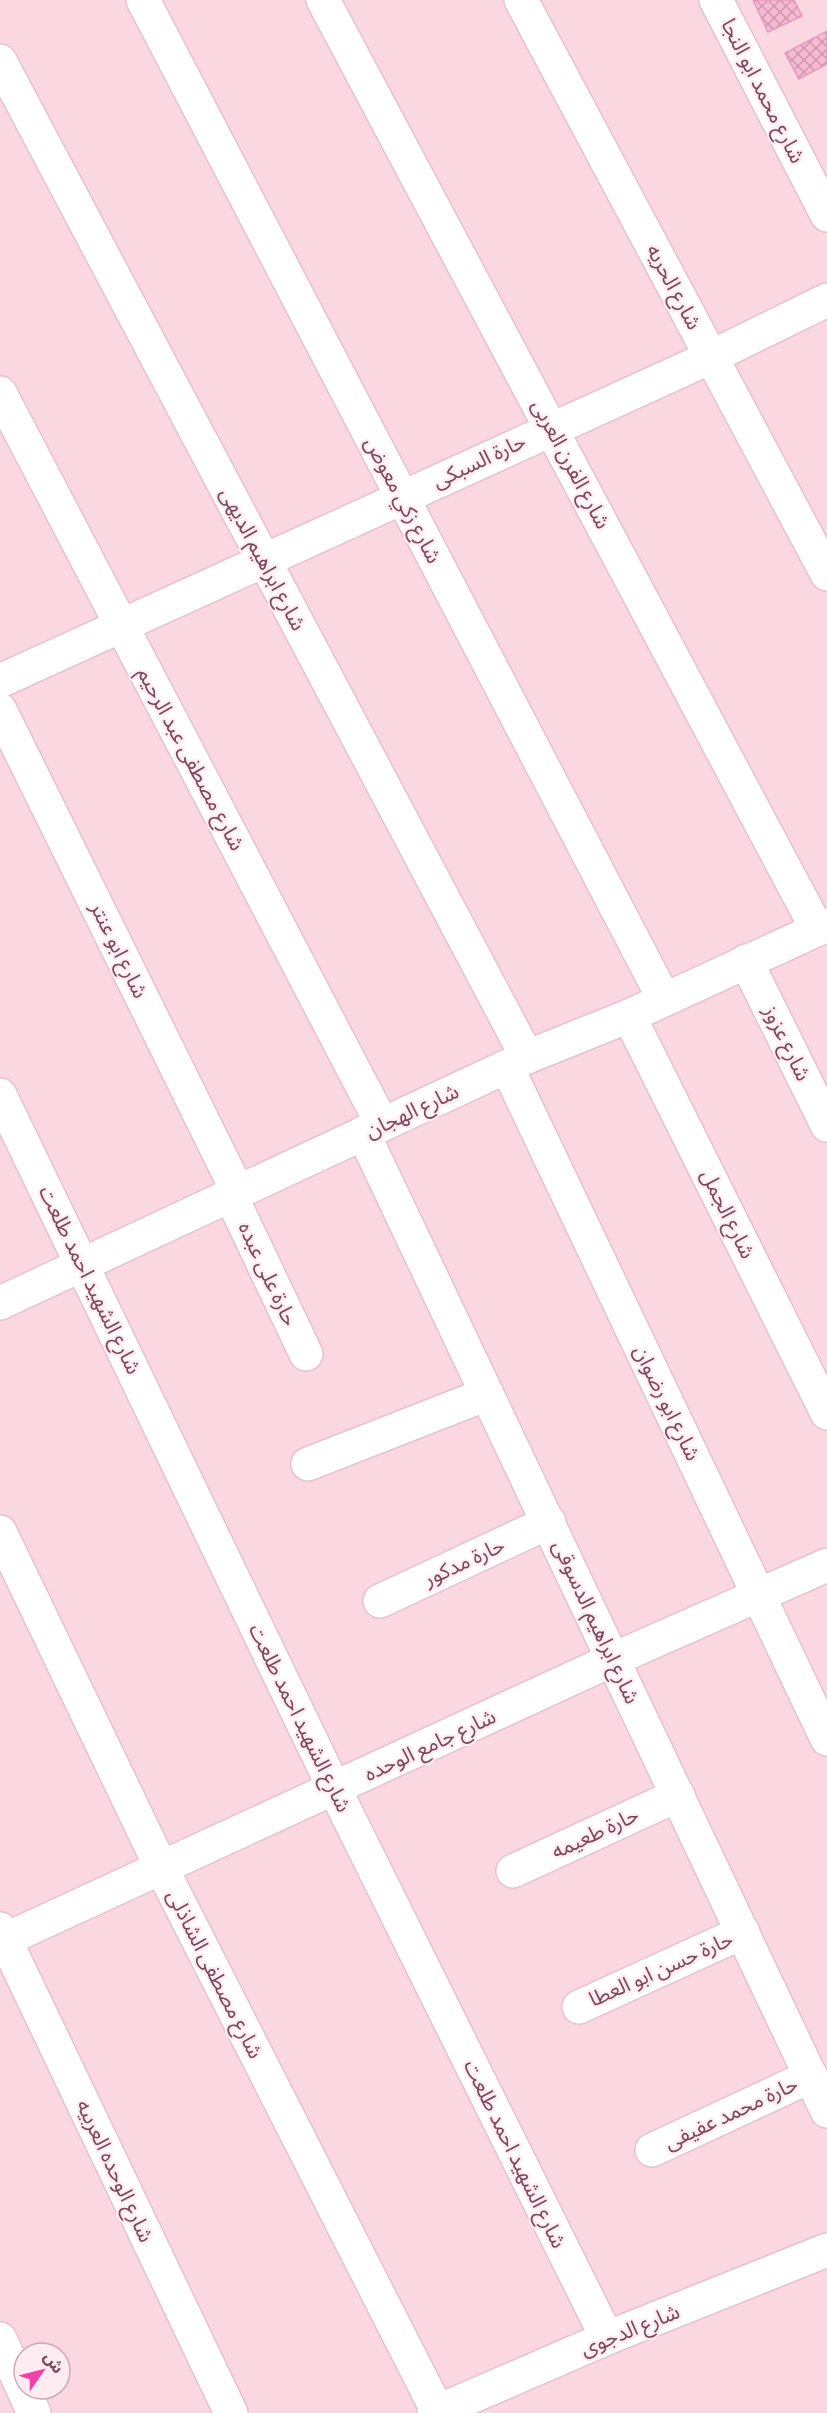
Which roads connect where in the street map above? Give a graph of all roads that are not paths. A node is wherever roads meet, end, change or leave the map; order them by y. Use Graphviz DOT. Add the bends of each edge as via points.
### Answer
graph roads {
  1 [pos="143,0"];
  2 [pos="323,0"];
  3 [pos="521,0"];
  4 [pos="716,0"];
  5 [pos="0,61"];
  6 [pos="827,215"];
  7 [pos="827,300"];
  8 [pos="711,357"];
  9 [pos="0,393"];
  10 [pos="552,428"];
  11 [pos="402,497"];
  12 [pos="264,560"];
  13 [pos="827,574"];
  14 [pos="122,625"];
  15 [pos="0,681"];
  16 [pos="0,710"];
  17 [pos="822,927"];
  18 [pos="746,961"];
  19 [pos="664,999"];
  20 [pos="629,1016"];
  21 [pos="517,1062"];
  22 [pos="0,1095"];
  23 [pos="827,1125"];
  24 [pos="373,1128"];
  25 [pos="234,1192"];
  26 [pos="82,1264"];
  27 [pos="0,1303"];
  28 [pos="306,1354"];
  29 [pos="487,1394"];
  30 [pos="827,1413"];
  31 [pos="308,1464"];
  32 [pos="549,1522"];
  33 [pos="0,1532"];
  34 [pos="827,1565"];
  35 [pos="758,1594"];
  36 [pos="380,1601"];
  37 [pos="614,1659"];
  38 [pos="827,1739"];
  39 [pos="335,1790"];
  40 [pos="678,1795"];
  41 [pos="162,1869"];
  42 [pos="513,1871"];
  43 [pos="743,1932"];
  44 [pos="2,1937"];
  45 [pos="579,2007"];
  46 [pos="811,2076"];
  47 [pos="827,2111"];
  48 [pos="652,2150"];
  49 [pos="827,2250"];
  50 [pos="607,2338"];
  51 [pos="0,2339"];
  52 [pos="436,2412"];
  53 [pos="34,2413"];
  54 [pos="231,2413"];
  1 -- 11 [label="street, شارع زكي معوض"];
  2 -- 10 [label="street, شارع الفرن العربى"];
  3 -- 8 [label="street, شارع الحريه"];
  4 -- 6 [label="street, شارع محمد ابو النجا"];
  5 -- 12 [label="street, شارع ابراهيم الديهى"];
  7 -- 8 [label="street, حارة السبكى"];
  8 -- 10 [label="street, حارة السبكى"];
  8 -- 13 [label="street, شارع الحريه"];
  9 -- 14 [label="street, شارع مصطفى عبد الرحيم"];
  10 -- 11 [label="street, حارة السبكى"];
  10 -- 17 [label="street, شارع الفرن العربى"];
  11 -- 12 [label="street, حارة السبكى"];
  11 -- 19 [label="street, شارع زكي معوض"];
  12 -- 14 [label="street, حارة السبكى"];
  12 -- 21 [label="street, شارع ابراهيم الديهى"];
  14 -- 15 [label="street, حارة السبكى"];
  14 -- 24 [label="street, شارع مصطفى عبد الرحيم"];
  16 -- 25 [label="street, شارع ابو عنتر"];
  17 -- 18 [label="street, شارع الهجان"];
  18 -- 19 [label="street, شارع الهجان"];
  18 -- 23 [label="street, شارع عزوز"];
  19 -- 20 [label="street, شارع الهجان"];
  20 -- 21 [label="street, شارع الهجان"];
  20 -- 30 [label="street, شارع الجمل"];
  21 -- 24 [label="street, شارع الهجان"];
  21 -- 35 [label="street, شارع ابو رضوان"];
  22 -- 26 [label="street, شارع الشهيد احمد طلعت"];
  24 -- 25 [label="street, شارع الهجان"];
  24 -- 29 [label="street, شارع ابراهيم الدسوقى"];
  25 -- 26 [label="street, شارع الهجان"];
  25 -- 28 [label="street, حارة على عبده"];
  26 -- 27 [label="street, شارع الهجان"];
  26 -- 39 [label="street, شارع الشهيد احمد طلعت"];
  29 -- 31 [label="street"];
  29 -- 32 [label="street, شارع ابراهيم الدسوقى"];
  32 -- 36 [label="street, حارة مدكور"];
  32 -- 37 [label="street, شارع ابراهيم الدسوقى"];
  33 -- 41 [label="street, شارع مصطفى الشاذلى"];
  34 -- 35 [label="street, شارع جامع الوحده"];
  35 -- 37 [label="street, شارع جامع الوحده"];
  35 -- 38 [label="street, شارع ابو رضوان"];
  37 -- 39 [label="street, شارع جامع الوحده"];
  37 -- 40 [label="street, شارع ابراهيم الدسوقى"];
  39 -- 41 [label="street, شارع جامع الوحده"];
  39 -- 50 [label="street, شارع الشهيد احمد طلعت"];
  40 -- 42 [label="street, حارة طعيمه"];
  40 -- 43 [label="street, شارع ابراهيم الدسوقى"];
  41 -- 44 [label="street, شارع جامع الوحده"];
  41 -- 52 [label="street, شارع مصطفى الشاذلى"];
  43 -- 45 [label="street, حارة حسن ابو العطا"];
  43 -- 46 [label="street, شارع ابراهيم الدسوقى"];
  44 -- 54 [label="street, شارع الوحده العربيه"];
  46 -- 47 [label="street, شارع ابراهيم الدسوقى"];
  46 -- 48 [label="street, حارة محمد عفيفى"];
  49 -- 50 [label="street, شارع الدجوى"];
  50 -- 52 [label="street, شارع الدجوى"];
  51 -- 53 [label="street"];
}
